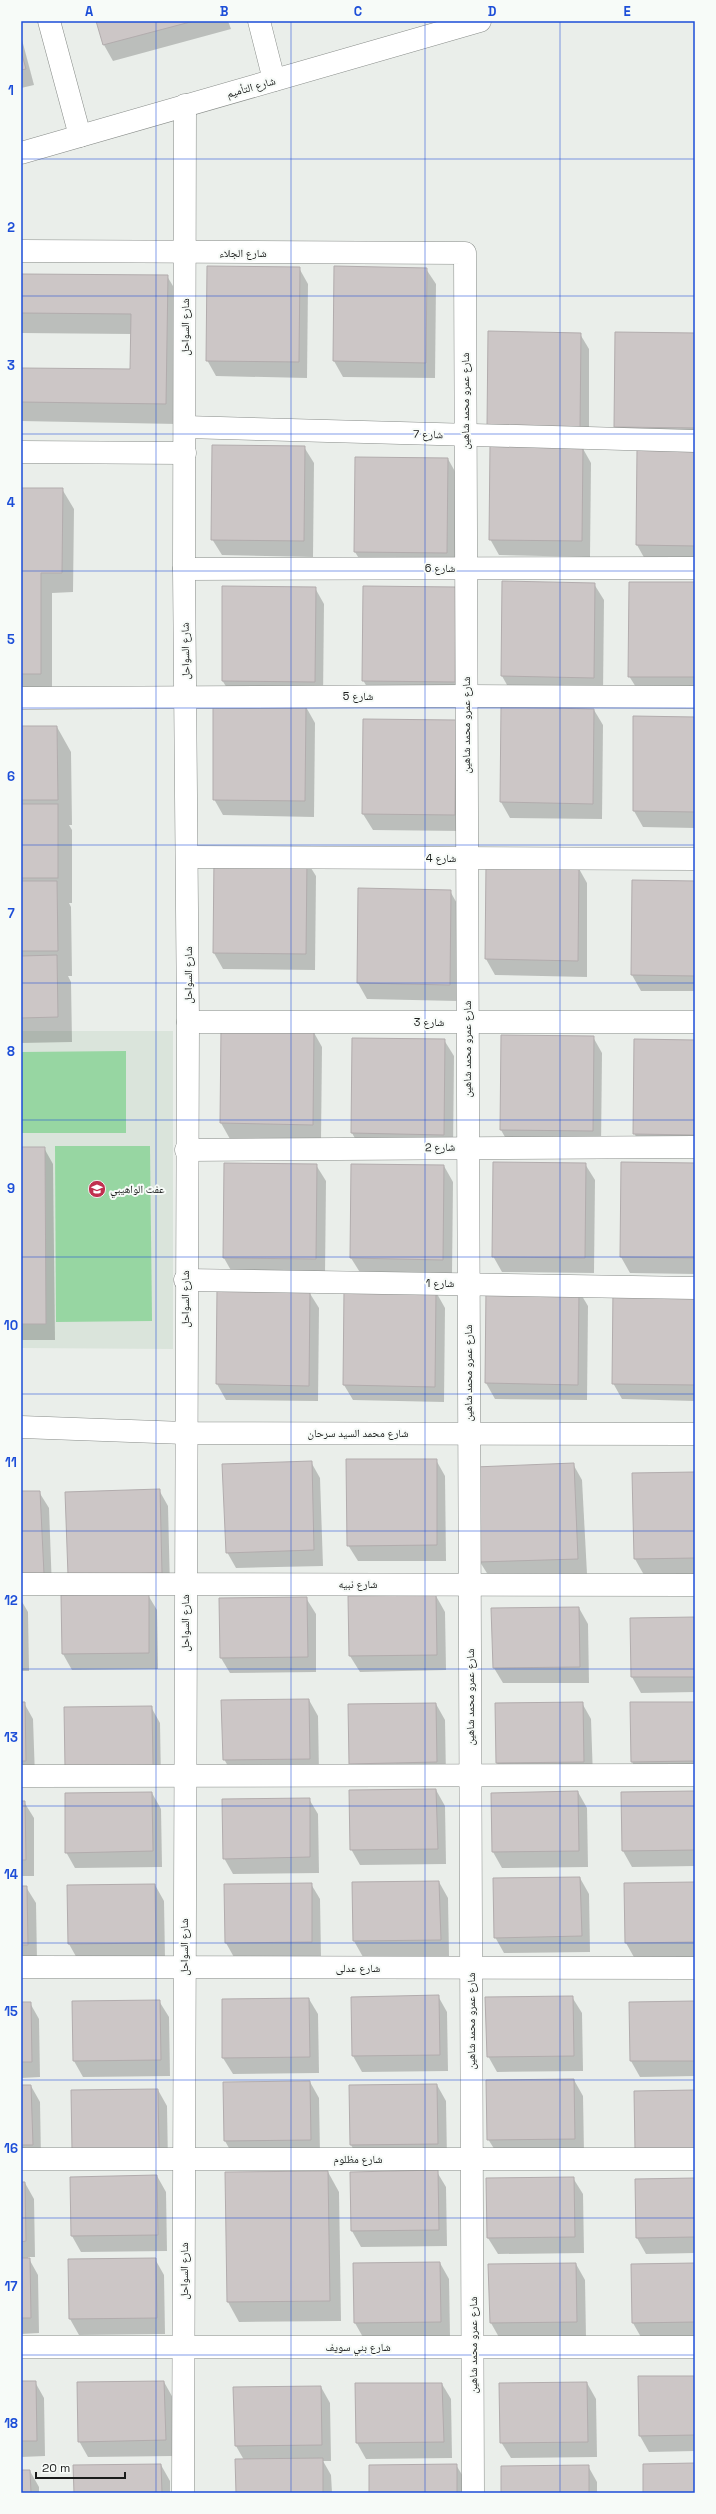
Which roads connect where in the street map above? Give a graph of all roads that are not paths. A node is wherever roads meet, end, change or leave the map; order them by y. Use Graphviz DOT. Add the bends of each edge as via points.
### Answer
graph roads {
  1 [pos="49,21"];
  2 [pos="259,21"];
  3 [pos="472,22"];
  4 [pos="274,80"];
  5 [pos="185,105"];
  6 [pos="80,136"];
  7 [pos="21,153"];
  8 [pos="21,251"];
  9 [pos="184,253"];
  10 [pos="465,253"];
  11 [pos="185,427"];
  12 [pos="464,434"];
  13 [pos="695,441"];
  14 [pos="21,452"];
  15 [pos="185,453"];
  16 [pos="465,568"];
  17 [pos="695,568"];
  18 [pos="184,569"];
  19 [pos="466,696"];
  20 [pos="695,697"];
  21 [pos="21,698"];
  22 [pos="186,698"];
  23 [pos="187,857"];
  24 [pos="466,858"];
  25 [pos="695,859"];
  26 [pos="188,1022"];
  27 [pos="467,1022"];
  28 [pos="695,1022"];
  29 [pos="468,1147"];
  30 [pos="695,1147"];
  31 [pos="186,1150"];
  32 [pos="185,1280"];
  33 [pos="468,1283"];
  34 [pos="695,1288"];
  35 [pos="21,1427"];
  36 [pos="185,1433"];
  37 [pos="469,1433"];
  38 [pos="695,1434"];
  39 [pos="21,1584"];
  40 [pos="185,1584"];
  41 [pos="470,1585"];
  42 [pos="695,1585"];
  43 [pos="695,1775"];
  44 [pos="21,1776"];
  45 [pos="185,1776"];
  46 [pos="470,1776"];
  47 [pos="21,1967"];
  48 [pos="184,1968"];
  49 [pos="471,1968"];
  50 [pos="695,1968"];
  51 [pos="21,2159"];
  52 [pos="184,2159"];
  53 [pos="472,2159"];
  54 [pos="695,2159"];
  55 [pos="21,2346"];
  56 [pos="184,2347"];
  57 [pos="473,2347"];
  58 [pos="695,2347"];
  59 [pos="184,2493"];
  60 [pos="474,2493"];
  1 -- 6 [label="street"];
  2 -- 4 [label="street"];
  3 -- 4 [label="street, شارع التأميم"];
  4 -- 5 [label="street, شارع التأميم"];
  5 -- 6 [label="street, شارع التأميم"];
  5 -- 9 [label="street, شارع السواحل"];
  6 -- 7 [label="street, شارع التأميم"];
  8 -- 9 [label="street, شارع الجلاء"];
  9 -- 10 [label="street, شارع الجلاء"];
  9 -- 11 [label="street, شارع السواحل"];
  10 -- 12 [label="street, شارع عمرو محمد شاهين"];
  11 -- 12 [label="street, شارع 7"];
  11 -- 15 [label="street, شارع السواحل"];
  12 -- 13 [label="street, شارع 7"];
  12 -- 16 [label="street, شارع عمرو محمد شاهين"];
  14 -- 15 [label="street"];
  15 -- 18 [label="street, شارع السواحل"];
  16 -- 17 [label="street, شارع 6"];
  16 -- 18 [label="street, شارع 6"];
  16 -- 19 [label="street, شارع عمرو محمد شاهين"];
  18 -- 22 [label="street, شارع السواحل"];
  19 -- 20 [label="street, شارع 5"];
  19 -- 22 [label="street, شارع 5"];
  19 -- 24 [label="street, شارع عمرو محمد شاهين"];
  21 -- 22 [label="street, شارع 5"];
  22 -- 23 [label="street, شارع السواحل"];
  23 -- 24 [label="street, شارع 4"];
  23 -- 26 [label="street, شارع السواحل"];
  24 -- 25 [label="street, شارع 4"];
  24 -- 27 [label="street, شارع عمرو محمد شاهين"];
  26 -- 27 [label="street, شارع 3"];
  26 -- 31 [label="street, شارع السواحل"];
  27 -- 28 [label="street, شارع 3"];
  27 -- 29 [label="street, شارع عمرو محمد شاهين"];
  29 -- 30 [label="street, شارع 2"];
  29 -- 31 [label="street, شارع 2"];
  29 -- 33 [label="street, شارع عمرو محمد شاهين"];
  31 -- 32 [label="street, شارع السواحل"];
  32 -- 33 [label="street, شارع 1"];
  32 -- 36 [label="street, شارع السواحل"];
  33 -- 34 [label="street, شارع 1"];
  33 -- 37 [label="street, شارع عمرو محمد شاهين"];
  35 -- 36 [label="street, شارع محمد السيد سرحان"];
  36 -- 37 [label="street, شارع محمد السيد سرحان"];
  36 -- 40 [label="street, شارع السواحل"];
  37 -- 38 [label="street, شارع محمد السيد سرحان"];
  37 -- 41 [label="street, شارع عمرو محمد شاهين"];
  39 -- 40 [label="street, شارع نبيه"];
  40 -- 41 [label="street, شارع نبيه"];
  40 -- 45 [label="street, شارع السواحل"];
  41 -- 42 [label="street, شارع نبيه"];
  41 -- 46 [label="street, شارع عمرو محمد شاهين"];
  43 -- 46 [label="street"];
  44 -- 45 [label="street"];
  45 -- 46 [label="street"];
  45 -- 48 [label="street, شارع السواحل"];
  46 -- 49 [label="street, شارع عمرو محمد شاهين"];
  47 -- 48 [label="street, شارع عدلى"];
  48 -- 49 [label="street, شارع عدلى"];
  48 -- 52 [label="street, شارع السواحل"];
  49 -- 50 [label="street, شارع عدلى"];
  49 -- 53 [label="street, شارع عمرو محمد شاهين"];
  51 -- 52 [label="street, شارع مظلوم"];
  52 -- 53 [label="street, شارع مظلوم"];
  52 -- 56 [label="street, شارع السواحل"];
  53 -- 54 [label="street, شارع مظلوم"];
  53 -- 57 [label="street, شارع عمرو محمد شاهين"];
  55 -- 56 [label="street, شارع بني سويف"];
  56 -- 57 [label="street, شارع بني سويف"];
  56 -- 59 [label="street, شارع السواحل"];
  57 -- 58 [label="street, شارع بني سويف"];
  57 -- 60 [label="street, شارع عمرو محمد شاهين"];
}
